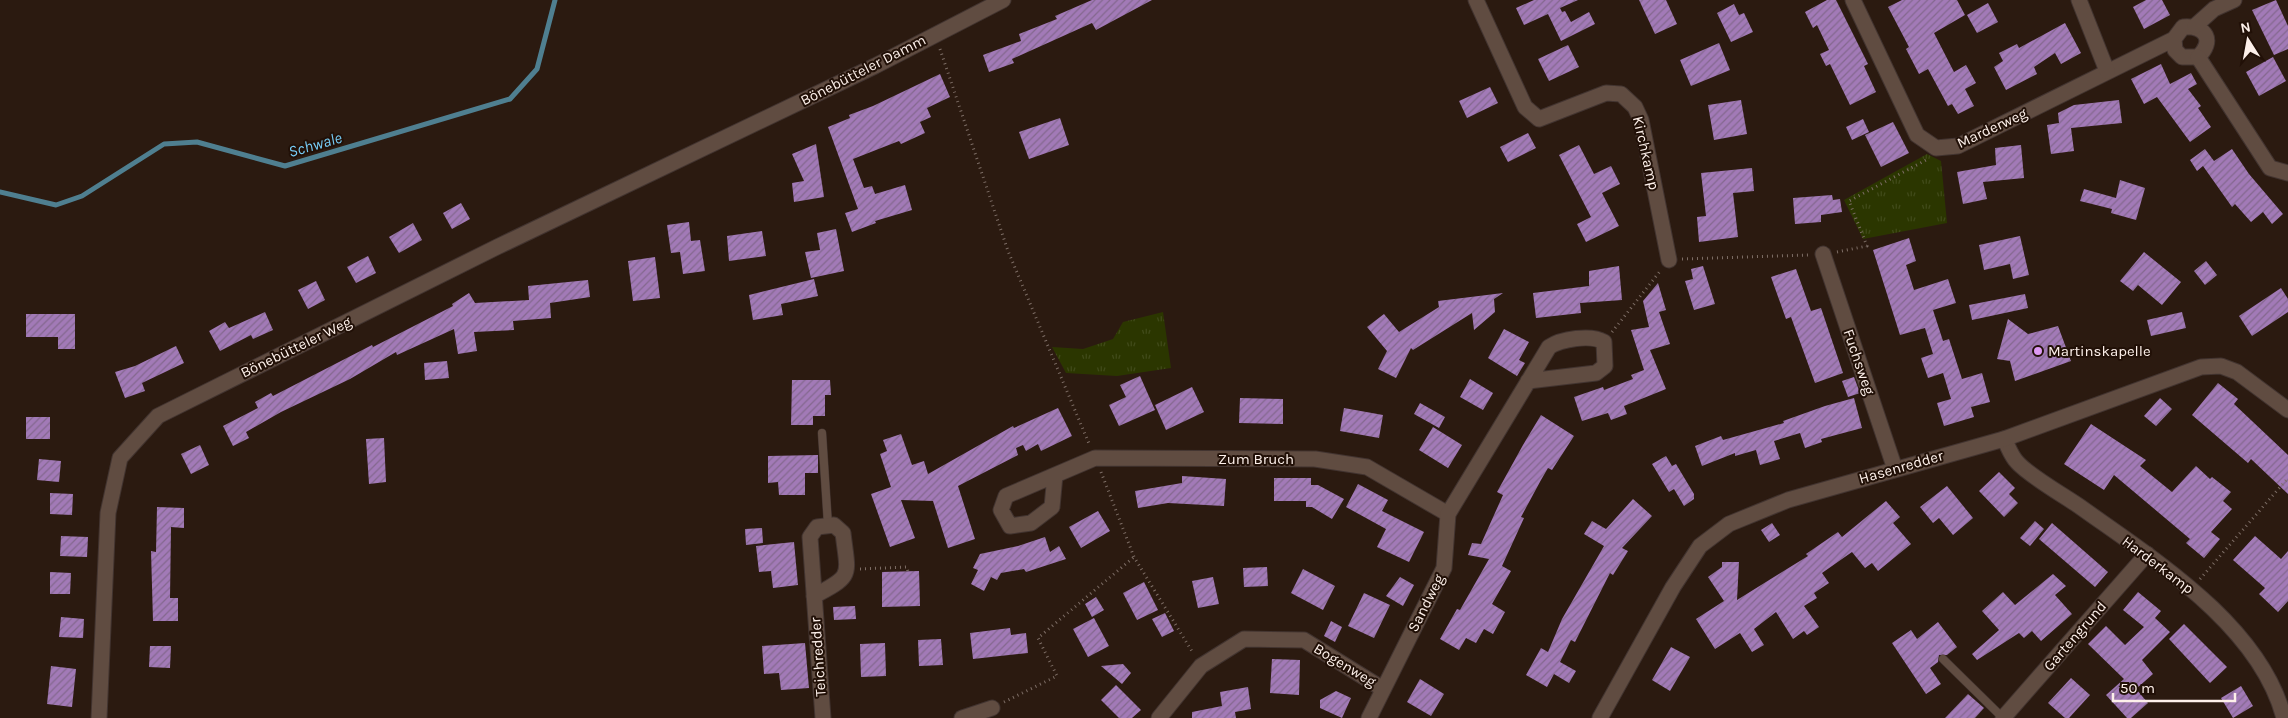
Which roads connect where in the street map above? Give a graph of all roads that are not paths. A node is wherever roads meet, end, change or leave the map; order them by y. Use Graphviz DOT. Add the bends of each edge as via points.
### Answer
graph roads {
  1 [pos="1003,0"];
  2 [pos="1476,0"];
  3 [pos="1853,0"];
  4 [pos="2080,0"];
  5 [pos="2234,0"];
  6 [pos="2195,26"];
  7 [pos="2174,39"];
  8 [pos="2198,57"];
  9 [pos="2107,71"];
  10 [pos="721,139"];
  11 [pos="2288,173"];
  12 [pos="1823,254"];
  13 [pos="1670,260"];
  14 [pos="1528,381"];
  15 [pos="2288,410"];
  16 [pos="822,433"];
  17 [pos="2004,439"];
  18 [pos="1895,469"];
  19 [pos="1055,475"];
  20 [pos="1448,514"];
  21 [pos="828,525"];
  22 [pos="2147,554"];
  23 [pos="814,596"];
  24 [pos="1943,659"];
  25 [pos="1383,689"];
  26 [pos="992,708"];
  27 [pos="98,718"];
  28 [pos="823,718"];
  29 [pos="962,718"];
  30 [pos="1159,718"];
  31 [pos="1368,718"];
  32 [pos="1600,718"];
  33 [pos="2003,718"];
  34 [pos="2284,718"];
  1 -- 10 [label="street, Bönebütteler Damm" via="875,66"];
  2 -- 13 [label="street, Kirchkamp" via="1526,106 1540,119 1606,93 1621,94 1635,107 1641,120"];
  3 -- 9 [label="street, Marderweg" via="1917,135 1936,148 1958,146"];
  4 -- 9 [label="street"];
  5 -- 6 [label="street, Marderweg" via="2214,10"];
  6 -- 7 [label="street, Marderweg" via="2183,27"];
  6 -- 8 [label="street" via="2204,31 2207,41 2205,50"];
  7 -- 8 [label="street" via="2175,50 2182,57"];
  7 -- 9 [label="street, Marderweg"];
  8 -- 11 [label="street" via="2270,168"];
  10 -- 27 [label="street, Bönebütteler Weg" via="158,416 120,458 108,513"];
  12 -- 18 [label="street, Fuchsweg"];
  14 -- 14 [label="street, Sandweg" via="1596,373 1605,366 1604,342 1597,338 1556,342 1549,346"];
  14 -- 20 [label="street, Sandweg"];
  15 -- 17 [label="street, Hasenredder" via="2237,372 2221,366 2201,367"];
  16 -- 21 [label="lane"];
  17 -- 18 [label="street, Hasenredder"];
  17 -- 22 [label="street, Harderkamp" via="2017,462"];
  18 -- 32 [label="street, Hasenredder" via="1788,500 1729,524 1700,546 1673,587"];
  19 -- 20 [label="street, Zum Bruch" via="1095,458 1315,459 1367,466"];
  20 -- 25 [label="street, Sandweg" via="1444,568"];
  21 -- 23 [label="street, Teichredder" via="817,527 810,537"];
  21 -- 23 [label="street, Teichredder" via="834,525 843,533 847,569 841,582"];
  22 -- 33 [label="street, Gartengrund"];
  22 -- 34 [label="street, Harderkamp" via="2192,589 2232,627 2266,676"];
  23 -- 28 [label="street, Teichredder"];
  24 -- 33 [label="lane"];
  25 -- 30 [label="street, Bogenweg" via="1304,640 1244,639 1201,666"];
  25 -- 31 [label="street, Sandweg"];
  26 -- 29 [label="street"];
}
